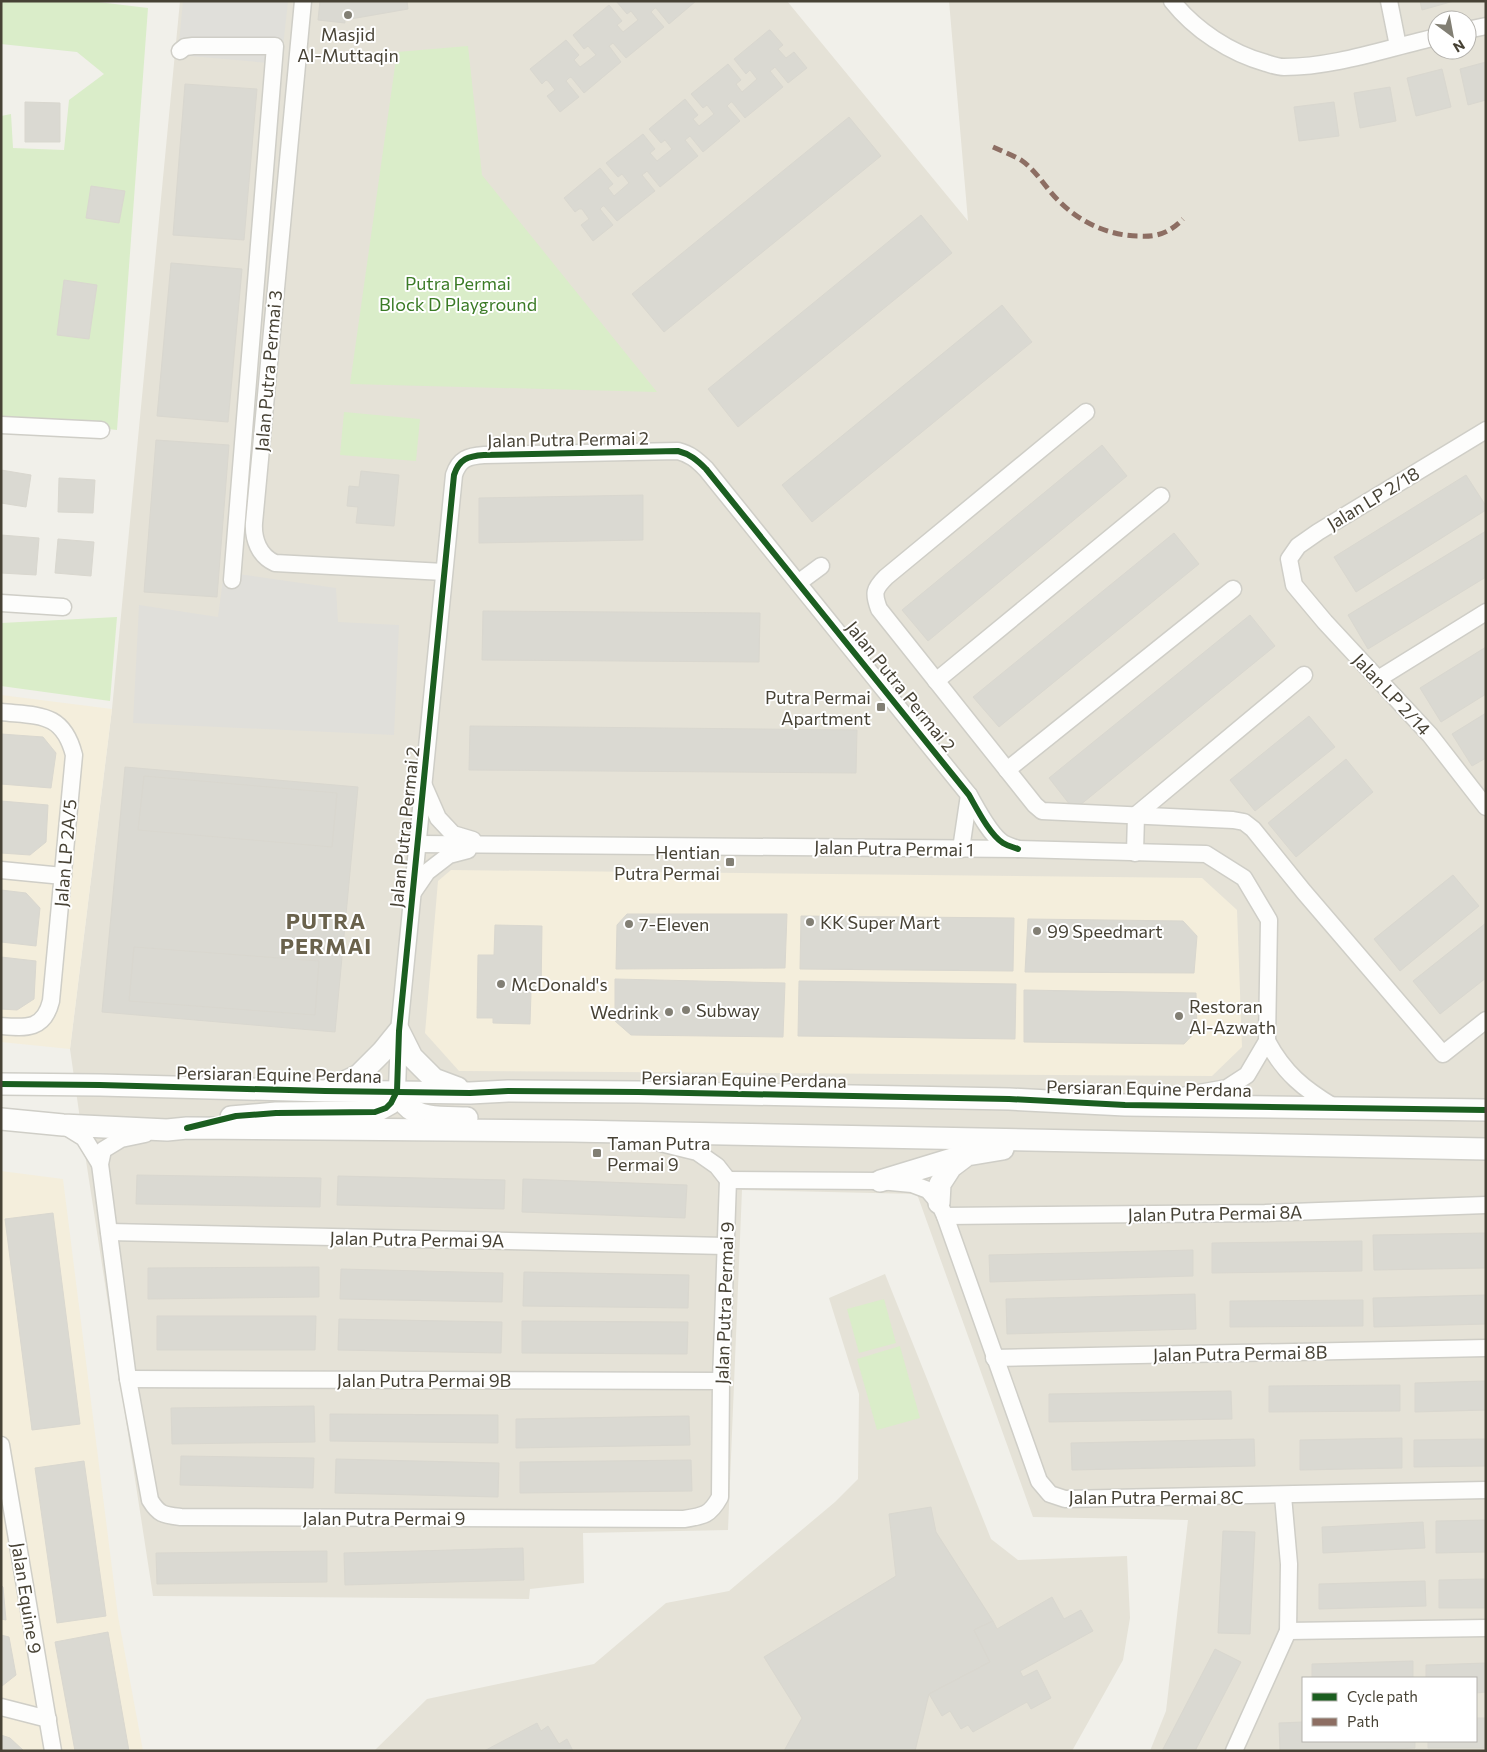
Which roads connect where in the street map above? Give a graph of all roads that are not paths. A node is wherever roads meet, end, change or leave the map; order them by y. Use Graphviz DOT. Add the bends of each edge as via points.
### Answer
graph roads {
  1 [pos="303,1"];
  2 [pos="1172,1"];
  3 [pos="1389,1"];
  4 [pos="1427,39"];
  5 [pos="1398,46"];
  6 [pos="180,51"];
  7 [pos="1086,412"];
  8 [pos="1,425"];
  9 [pos="101,430"];
  10 [pos="1486,430"];
  11 [pos="1161,496"];
  12 [pos="820,566"];
  13 [pos="444,572"];
  14 [pos="232,580"];
  15 [pos="798,583"];
  16 [pos="1294,585"];
  17 [pos="1233,589"];
  18 [pos="1,603"];
  19 [pos="63,607"];
  20 [pos="1486,612"];
  21 [pos="1304,675"];
  22 [pos="1378,679"];
  23 [pos="936,681"];
  24 [pos="1,712"];
  25 [pos="1007,770"];
  26 [pos="423,785"];
  27 [pos="969,795"];
  28 [pos="1484,802"];
  29 [pos="1136,815"];
  30 [pos="418,844"];
  31 [pos="487,845"];
  32 [pos="961,849"];
  33 [pos="1018,850"];
  34 [pos="1135,852"];
  35 [pos="1,870"];
  36 [pos="62,876"];
  37 [pos="413,893"];
  38 [pos="1486,1020"];
  39 [pos="1,1026"];
  40 [pos="399,1031"];
  41 [pos="1267,1042"];
  42 [pos="1,1084"];
  43 [pos="325,1091"];
  44 [pos="398,1091"];
  45 [pos="470,1093"];
  46 [pos="1125,1104"];
  47 [pos="1334,1107"];
  48 [pos="1486,1110"];
  49 [pos="1,1118"];
  50 [pos="63,1125"];
  51 [pos="177,1129"];
  52 [pos="571,1131"];
  53 [pos="622,1132"];
  54 [pos="1068,1140"];
  55 [pos="1486,1150"];
  56 [pos="967,1155"];
  57 [pos="100,1164"];
  58 [pos="728,1180"];
  59 [pos="880,1181"];
  60 [pos="1486,1205"];
  61 [pos="942,1210"];
  62 [pos="109,1232"];
  63 [pos="725,1246"];
  64 [pos="1486,1348"];
  65 [pos="994,1358"];
  66 [pos="128,1379"];
  67 [pos="721,1381"];
  68 [pos="1,1445"];
  69 [pos="1486,1490"];
  70 [pos="1283,1496"];
  71 [pos="1,1537"];
  72 [pos="18,1541"];
  73 [pos="1486,1628"];
  74 [pos="1288,1631"];
  75 [pos="1,1707"];
  76 [pos="48,1720"];
  77 [pos="53,1751"];
  78 [pos="1234,1751"];
  1 -- 13 [label="street, Jalan Putra Permai 3" via="255,538 268,560 275,562"];
  2 -- 5 [label="street" via="1194,25 1221,44 1282,68 1339,62"];
  3 -- 5 [label="street"];
  4 -- 5 [label="street"];
  6 -- 14 [label="street" via="193,46 275,46"];
  7 -- 23 [label="street" via="876,586 879,609"];
  8 -- 9 [label="street"];
  10 -- 16 [label="street, Jalan LP 2/18" via="1298,546 1289,559"];
  11 -- 23 [label="street"];
  12 -- 15 [label="street"];
  13 -- 15 [label="street, Jalan Putra Permai 2" via="454,475 457,465 465,459 484,455 678,451 696,459 706,469"];
  13 -- 26 [label="street, Jalan Putra Permai 2"];
  15 -- 27 [label="street, Jalan Putra Permai 2"];
  16 -- 22 [label="street, Jalan LP 2/14"];
  17 -- 25 [label="street"];
  18 -- 19 [label="street"];
  20 -- 22 [label="street"];
  21 -- 29 [label="street"];
  22 -- 28 [label="street, Jalan LP 2/14"];
  23 -- 25 [label="street"];
  24 -- 36 [label="street, Jalan LP 2A/5" via="46,717 65,731 70,741 74,755"];
  25 -- 29 [label="street" via="1042,811"];
  26 -- 30 [label="street, Jalan Putra Permai 2"];
  26 -- 31 [label="street, Jalan Putra Permai 1" via="438,818 454,834"];
  27 -- 32 [label="street"];
  27 -- 33 [label="street, Jalan Putra Permai 2" via="1002,842"];
  29 -- 34 [label="street"];
  29 -- 38 [label="street" via="1233,820 1249,825 1442,1054"];
  30 -- 31 [label="street, Jalan Putra Permai 1"];
  30 -- 37 [label="street, Jalan Putra Permai 2"];
  31 -- 32 [label="street, Jalan Putra Permai 1"];
  31 -- 37 [label="street, Jalan Putra Permai 1" via="448,855 427,872"];
  32 -- 33 [label="street, Jalan Putra Permai 1"];
  33 -- 34 [label="street, Jalan Putra Permai 1"];
  34 -- 41 [label="street, Jalan Putra Permai 1" via="1206,854 1244,878 1269,920"];
  35 -- 36 [label="street"];
  36 -- 39 [label="street, Jalan LP 2A/5" via="48,1011 34,1025 25,1028"];
  37 -- 40 [label="street, Jalan Putra Permai 2"];
  40 -- 43 [label="street" via="359,1075"];
  40 -- 44 [label="street, Jalan Putra Permai 2"];
  40 -- 45 [label="street" via="412,1057 434,1079"];
  41 -- 46 [label="street, Jalan Putra Permai 1" via="1248,1075 1227,1088"];
  41 -- 47 [label="street" via="1290,1075 1310,1093"];
  42 -- 43 [label="street, Persiaran Equine Perdana"];
  43 -- 44 [label="street, Persiaran Equine Perdana"];
  44 -- 45 [label="street, Persiaran Equine Perdana"];
  44 -- 51 [label="street" via="391,1103 375,1112 246,1115"];
  44 -- 52 [label="street" via="407,1106 424,1115 517,1118"];
  45 -- 46 [label="street, Persiaran Equine Perdana" via="638,1092"];
  46 -- 47 [label="street, Persiaran Equine Perdana"];
  47 -- 48 [label="street, Persiaran Equine Perdana"];
  49 -- 50 [label="street"];
  50 -- 51 [label="street"];
  50 -- 57 [label="street" via="84,1138"];
  51 -- 52 [label="street"];
  51 -- 57 [label="street" via="120,1139 103,1150"];
  52 -- 53 [label="street"];
  53 -- 54 [label="street"];
  53 -- 58 [label="street" via="697,1152 717,1166"];
  54 -- 55 [label="street"];
  54 -- 56 [label="street"];
  56 -- 59 [label="street"];
  56 -- 61 [label="street" via="951,1167 940,1184"];
  57 -- 62 [label="street, Jalan Putra Permai 9"];
  58 -- 59 [label="street"];
  58 -- 63 [label="street, Jalan Putra Permai 9"];
  59 -- 61 [label="street" via="912,1184 928,1190"];
  60 -- 61 [label="street, Jalan Putra Permai 8A" via="1265,1213"];
  61 -- 65 [label="street, Jalan Putra Permai 8C"];
  62 -- 63 [label="street, Jalan Putra Permai 9A"];
  62 -- 66 [label="street, Jalan Putra Permai 9"];
  63 -- 67 [label="street, Jalan Putra Permai 9"];
  64 -- 65 [label="street, Jalan Putra Permai 8B"];
  65 -- 70 [label="street, Jalan Putra Permai 8C" via="1039,1481 1050,1494 1065,1499"];
  66 -- 67 [label="street, Jalan Putra Permai 9B"];
  66 -- 67 [label="street, Jalan Putra Permai 9" via="150,1500 164,1515 684,1519 703,1516 713,1509 720,1497"];
  68 -- 72 [label="street, Jalan Equine 9"];
  69 -- 70 [label="street, Jalan Putra Permai 8C"];
  70 -- 74 [label="street" via="1289,1564"];
  71 -- 72 [label="street"];
  72 -- 76 [label="street, Jalan Equine 9"];
  73 -- 74 [label="street"];
  74 -- 78 [label="street"];
  75 -- 76 [label="street"];
  76 -- 77 [label="street, Jalan Equine 9"];
}
